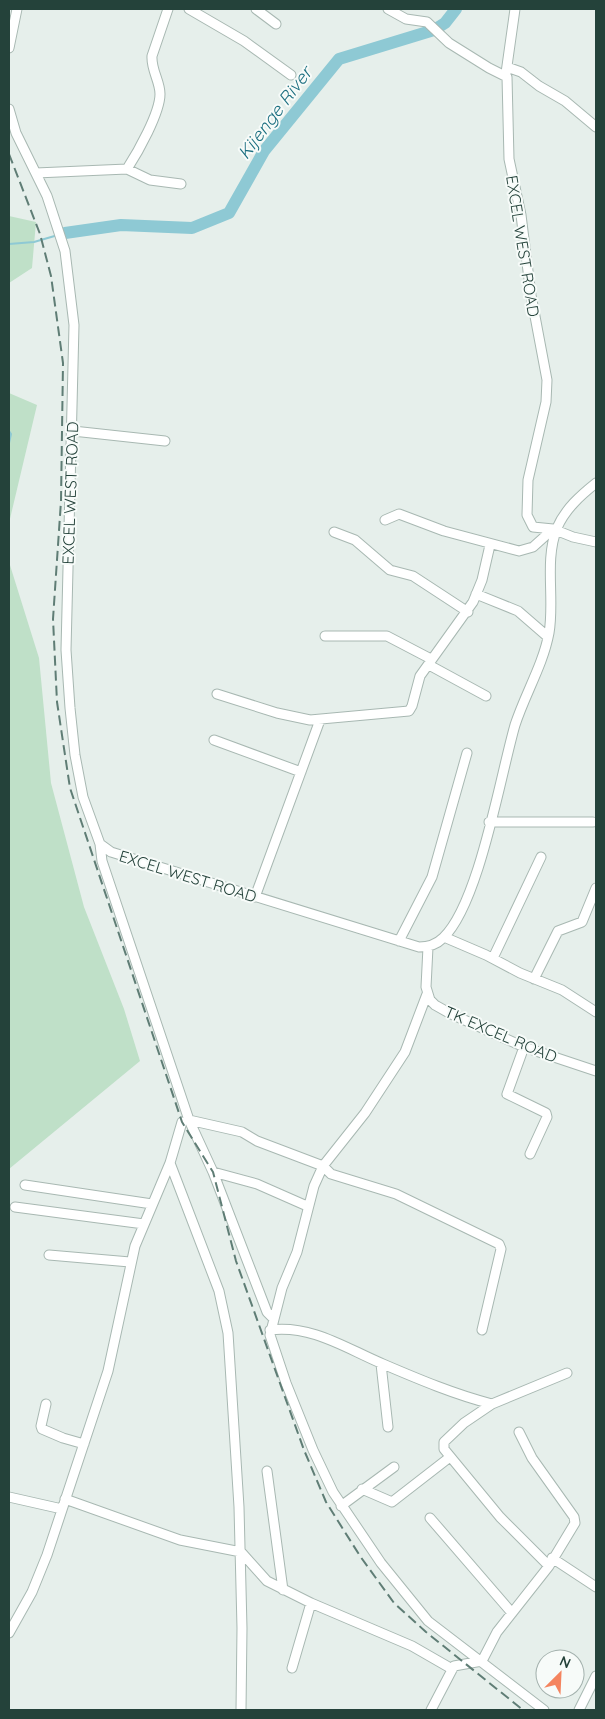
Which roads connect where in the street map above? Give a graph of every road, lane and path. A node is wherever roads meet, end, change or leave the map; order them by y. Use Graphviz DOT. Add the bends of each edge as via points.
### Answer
graph roads {
  1 [pos="17,9"];
  2 [pos="168,9"];
  3 [pos="189,9"];
  4 [pos="256,9"];
  5 [pos="388,9"];
  6 [pos="515,9"];
  7 [pos="276,24"];
  8 [pos="9,48"];
  9 [pos="507,71"];
  10 [pos="291,75"];
  11 [pos="9,115"];
  12 [pos="596,127"];
  13 [pos="127,169"];
  14 [pos="36,173"];
  15 [pos="181,184"];
  16 [pos="72,431"];
  17 [pos="165,442"];
  18 [pos="596,483"];
  19 [pos="385,520"];
  20 [pos="554,530"];
  21 [pos="334,532"];
  22 [pos="596,542"];
  23 [pos="490,544"];
  24 [pos="476,594"];
  25 [pos="468,612"];
  26 [pos="325,636"];
  27 [pos="548,637"];
  28 [pos="430,662"];
  29 [pos="217,694"];
  30 [pos="486,696"];
  31 [pos="320,720"];
  32 [pos="214,740"];
  33 [pos="467,753"];
  34 [pos="301,772"];
  35 [pos="489,822"];
  36 [pos="592,822"];
  37 [pos="100,844"];
  38 [pos="542,857"];
  39 [pos="596,888"];
  40 [pos="255,897"];
  41 [pos="444,937"];
  42 [pos="399,941"];
  43 [pos="428,946"];
  44 [pos="492,958"];
  45 [pos="534,979"];
  46 [pos="427,994"];
  47 [pos="596,1012"];
  48 [pos="524,1047"];
  49 [pos="596,1071"];
  50 [pos="186,1121"];
  51 [pos="530,1154"];
  52 [pos="170,1162"];
  53 [pos="323,1166"];
  54 [pos="212,1172"];
  55 [pos="24,1185"];
  56 [pos="152,1204"];
  57 [pos="307,1206"];
  58 [pos="15,1207"];
  59 [pos="144,1224"];
  60 [pos="49,1255"];
  61 [pos="130,1262"];
  62 [pos="273,1318"];
  63 [pos="270,1330"];
  64 [pos="482,1330"];
  65 [pos="382,1364"];
  66 [pos="567,1373"];
  67 [pos="46,1404"];
  68 [pos="492,1404"];
  69 [pos="388,1427"];
  70 [pos="519,1432"];
  71 [pos="84,1444"];
  72 [pos="450,1457"];
  73 [pos="394,1467"];
  74 [pos="267,1471"];
  75 [pos="362,1489"];
  76 [pos="9,1497"];
  77 [pos="65,1499"];
  78 [pos="340,1506"];
  79 [pos="62,1510"];
  80 [pos="430,1518"];
  81 [pos="240,1552"];
  82 [pos="550,1562"];
  83 [pos="596,1587"];
  84 [pos="283,1590"];
  85 [pos="311,1603"];
  86 [pos="512,1613"];
  87 [pos="9,1633"];
  88 [pos="482,1661"];
  89 [pos="292,1668"];
  90 [pos="452,1669"];
  91 [pos="596,1676"];
  92 [pos="241,1710"];
  93 [pos="431,1710"];
  94 [pos="544,1710"];
  95 [pos="579,1710"];
  1 -- 8 [label="street"];
  2 -- 13 [label="street" via="152,56 160,101"];
  3 -- 10 [label="street"];
  4 -- 7 [label="street"];
  5 -- 9 [label="street" via="406,19 422,20 449,43 489,68"];
  6 -- 9 [label="street"];
  9 -- 12 [label="street" via="521,72 565,101"];
  9 -- 20 [label="street, EXCEL WEST ROAD" via="509,159 547,380 546,402 529,474 527,515 533,527"];
  11 -- 14 [label="street, EXCEL WEST ROAD"];
  13 -- 14 [label="street"];
  13 -- 15 [label="street" via="150,180"];
  14 -- 16 [label="street, EXCEL WEST ROAD" via="58,224 65,251 74,325"];
  16 -- 17 [label="street"];
  16 -- 37 [label="street, EXCEL WEST ROAD" via="66,650 75,756 83,797"];
  18 -- 20 [label="street"];
  19 -- 23 [label="street" via="400,514"];
  20 -- 22 [label="street"];
  20 -- 23 [label="street" via="533,547 522,551"];
  20 -- 27 [label="street"];
  21 -- 25 [label="street" via="355,540 390,570 413,576"];
  23 -- 24 [label="street"];
  24 -- 25 [label="street"];
  24 -- 27 [label="street" via="518,611"];
  25 -- 28 [label="street"];
  26 -- 28 [label="street" via="387,636"];
  27 -- 35 [label="street" via="515,725"];
  28 -- 30 [label="street"];
  28 -- 31 [label="street" via="418,680 409,711"];
  29 -- 31 [label="street" via="281,714"];
  31 -- 34 [label="street"];
  32 -- 34 [label="street"];
  33 -- 42 [label="street" via="432,877"];
  34 -- 40 [label="street"];
  35 -- 36 [label="street"];
  35 -- 41 [label="street" via="467,896 456,921"];
  37 -- 40 [label="street, EXCEL WEST ROAD" via="121,857"];
  37 -- 50 [label="street" via="102,861"];
  38 -- 44 [label="street"];
  39 -- 45 [label="street" via="582,922 558,931"];
  40 -- 42 [label="street, EXCEL WEST ROAD"];
  41 -- 43 [label="street"];
  41 -- 44 [label="street"];
  42 -- 43 [label="street, EXCEL WEST ROAD" via="419,947"];
  43 -- 46 [label="street, TK EXCEL ROAD"];
  44 -- 45 [label="street"];
  45 -- 47 [label="street" via="562,990"];
  46 -- 48 [label="street, TK EXCEL ROAD" via="430,1000 451,1014"];
  46 -- 53 [label="street" via="405,1052"];
  48 -- 49 [label="street, TK EXCEL ROAD"];
  48 -- 51 [label="street" via="506,1092 547,1115"];
  50 -- 52 [label="street"];
  50 -- 53 [label="street" via="242,1132"];
  50 -- 54 [label="street"];
  52 -- 56 [label="street"];
  52 -- 81 [label="street" via="219,1291 228,1333"];
  53 -- 57 [label="street"];
  53 -- 64 [label="street" via="331,1174 396,1194 499,1244 501,1249"];
  54 -- 57 [label="street" via="257,1184"];
  54 -- 62 [label="street"];
  55 -- 56 [label="street"];
  56 -- 59 [label="street"];
  57 -- 62 [label="street" via="297,1252"];
  58 -- 59 [label="street"];
  59 -- 61 [label="street"];
  60 -- 61 [label="street"];
  61 -- 71 [label="street" via="108,1371"];
  62 -- 63 [label="street"];
  63 -- 65 [label="street" via="312,1332"];
  63 -- 78 [label="street" via="286,1383"];
  65 -- 68 [label="street"];
  65 -- 69 [label="street"];
  66 -- 68 [label="street"];
  67 -- 71 [label="street" via="42,1429"];
  68 -- 72 [label="street" via="445,1440 443,1445"];
  70 -- 82 [label="street" via="532,1458 574,1517 574,1525"];
  71 -- 77 [label="street"];
  72 -- 75 [label="street" via="392,1502"];
  72 -- 82 [label="street" via="500,1517"];
  73 -- 75 [label="street"];
  74 -- 84 [label="street"];
  75 -- 78 [label="street"];
  76 -- 79 [label="street"];
  77 -- 79 [label="street"];
  77 -- 81 [label="street" via="180,1540"];
  78 -- 88 [label="street" via="428,1621"];
  79 -- 87 [label="street" via="32,1592"];
  80 -- 86 [label="street"];
  81 -- 84 [label="street" via="260,1575"];
  81 -- 92 [label="street"];
  82 -- 83 [label="street"];
  82 -- 86 [label="street"];
  84 -- 85 [label="street"];
  85 -- 89 [label="street"];
  85 -- 90 [label="street" via="412,1646"];
  86 -- 88 [label="street" via="497,1632"];
  88 -- 90 [label="street" via="458,1664"];
  88 -- 94 [label="street"];
  90 -- 93 [label="street"];
  91 -- 95 [label="street"];
}
